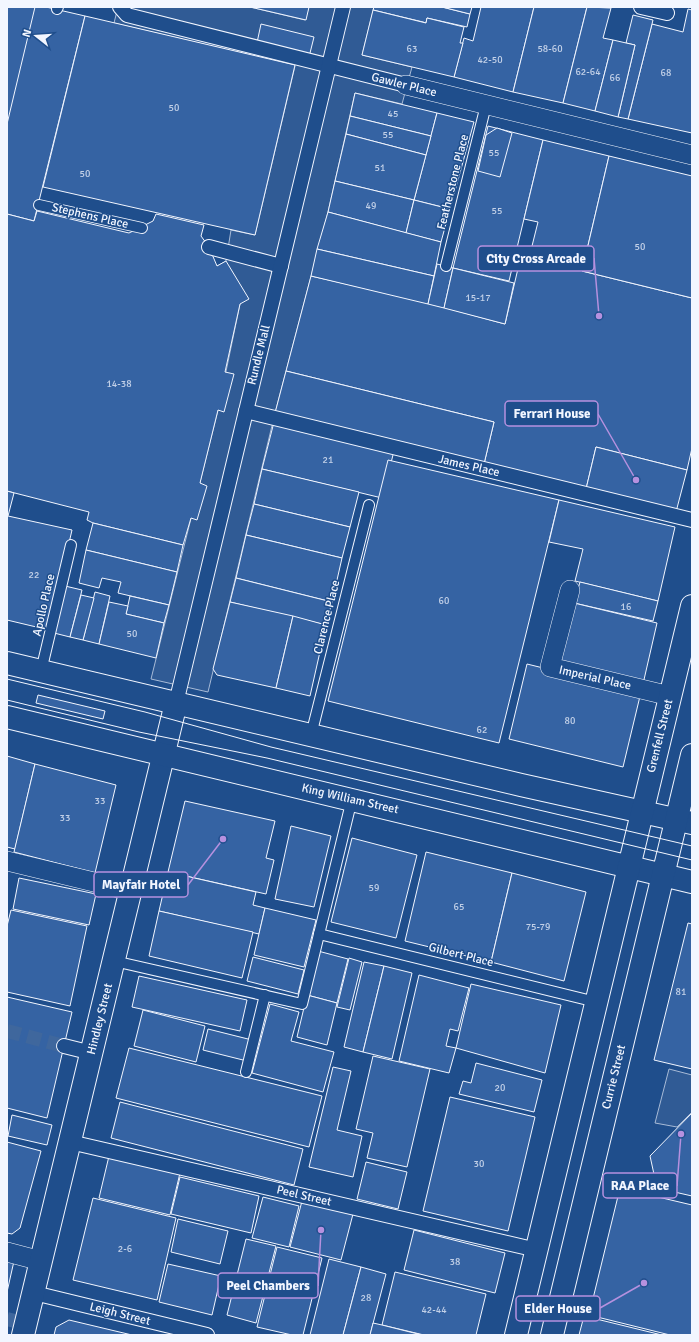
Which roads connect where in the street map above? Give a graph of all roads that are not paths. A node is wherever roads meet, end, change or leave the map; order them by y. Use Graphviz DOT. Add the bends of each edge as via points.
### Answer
graph roads {
  1 [pos="120,7"];
  2 [pos="343,7"];
  3 [pos="641,7"];
  4 [pos="667,13"];
  5 [pos="329,67"];
  6 [pos="406,86"];
  7 [pos="486,105"];
  8 [pos="692,155"];
  9 [pos="39,205"];
  10 [pos="142,228"];
  11 [pos="209,247"];
  12 [pos="280,266"];
  13 [pos="446,266"];
  14 [pos="246,411"];
  15 [pos="369,505"];
  16 [pos="692,520"];
  17 [pos="71,545"];
  18 [pos="570,590"];
  19 [pos="692,606"];
  20 [pos="7,663"];
  21 [pos="41,671"];
  22 [pos="670,696"];
  23 [pos="176,703"];
  24 [pos="7,717"];
  25 [pos="310,735"];
  26 [pos="164,754"];
  27 [pos="692,755"];
  28 [pos="352,799"];
  29 [pos="642,812"];
  30 [pos="684,821"];
  31 [pos="7,861"];
  32 [pos="629,866"];
  33 [pos="663,874"];
  34 [pos="692,882"];
  35 [pos="131,891"];
  36 [pos="319,934"];
  37 [pos="114,961"];
  38 [pos="264,995"];
  39 [pos="596,1002"];
  40 [pos="64,1046"];
  41 [pos="92,1053"];
  42 [pos="246,1072"];
  43 [pos="70,1142"];
  44 [pos="537,1250"];
  45 [pos="7,1252"];
  46 [pos="41,1261"];
  47 [pos="34,1293"];
  48 [pos="23,1335"];
  49 [pos="207,1335"];
  50 [pos="516,1335"];
  51 [pos="552,1335"];
  1 -- 5 [label="street, Gawler Place" via="127,15"];
  2 -- 5 [label="street, Rundle Mall"];
  3 -- 4 [label="street"];
  5 -- 6 [label="street, Gawler Place"];
  5 -- 12 [label="street, Rundle Mall"];
  6 -- 7 [label="street, Gawler Place"];
  7 -- 8 [label="street, Gawler Place"];
  7 -- 13 [label="lane, Featherstone Place"];
  9 -- 10 [label="lane, Stephens Place"];
  11 -- 12 [label="street"];
  12 -- 14 [label="street, Rundle Mall"];
  14 -- 16 [label="street, James Place"];
  14 -- 23 [label="street, Rundle Mall"];
  15 -- 25 [label="lane, Clarence Place"];
  17 -- 21 [label="lane, Apollo Place"];
  18 -- 22 [label="street, Imperial Place" via="550,667"];
  19 -- 22 [label="main road, Grenfell Street"];
  20 -- 21 [label="main road"];
  21 -- 23 [label="main road"];
  22 -- 29 [label="main road, Grenfell Street"];
  23 -- 25 [label="main road"];
  23 -- 26 [label="main road, Hindley Street"];
  24 -- 26 [label="main road, King William Street"];
  25 -- 29 [label="main road"];
  26 -- 28 [label="main road, King William Street"];
  26 -- 35 [label="main road, Hindley Street"];
  27 -- 30 [label="main road"];
  28 -- 32 [label="main road, King William Street"];
  28 -- 36 [label="lane"];
  29 -- 30 [label="main road"];
  29 -- 32 [label="main road, Grenfell Street"];
  30 -- 33 [label="main road, Currie Street"];
  31 -- 35 [label="street"];
  32 -- 33 [label="main road, King William Street"];
  32 -- 39 [label="main road"];
  33 -- 34 [label="main road, King William Street"];
  33 -- 51 [label="main road, Currie Street"];
  35 -- 37 [label="main road, Hindley Street"];
  36 -- 38 [label="lane" via="302,1004"];
  36 -- 39 [label="lane, Gilbert Place"];
  37 -- 38 [label="lane"];
  37 -- 41 [label="main road, Hindley Street"];
  38 -- 42 [label="lane"];
  39 -- 44 [label="main road"];
  40 -- 41 [label="street"];
  41 -- 43 [label="main road, Hindley Street"];
  43 -- 44 [label="street, Peel Street"];
  43 -- 46 [label="main road, Hindley Street"];
  44 -- 50 [label="main road"];
  45 -- 46 [label="street"];
  46 -- 47 [label="main road, Hindley Street"];
  47 -- 48 [label="main road, Hindley Street"];
  47 -- 49 [label="street, Leigh Street"];
}
